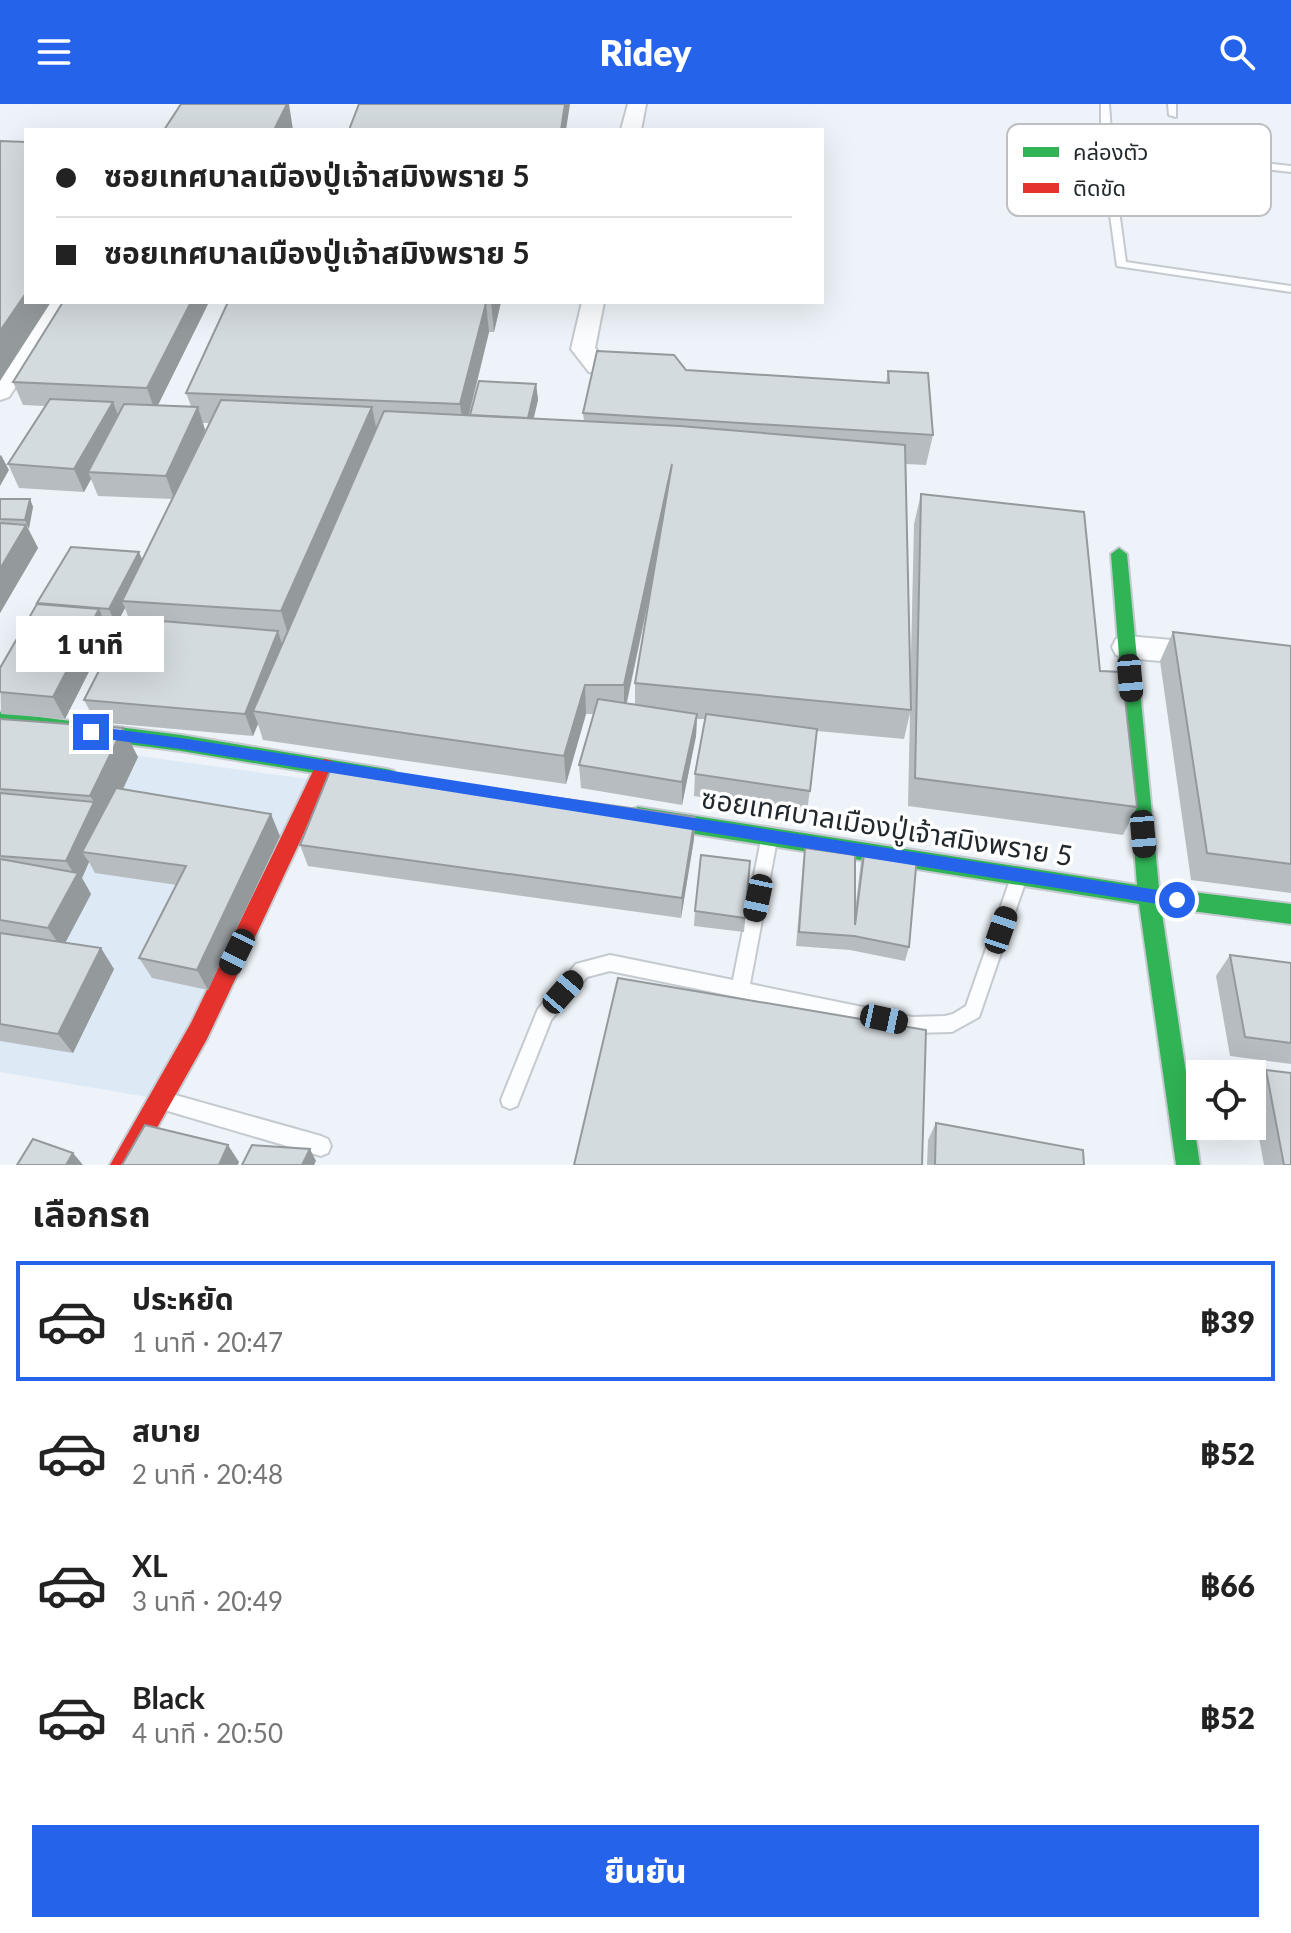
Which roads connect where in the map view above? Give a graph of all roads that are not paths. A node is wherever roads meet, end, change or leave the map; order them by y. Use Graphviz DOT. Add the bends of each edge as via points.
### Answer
graph roads {
  1 [pos="637,104"];
  2 [pos="1105,104"];
  3 [pos="1172,104"];
  4 [pos="1173,115"];
  5 [pos="1106,124"];
  6 [pos="631,128"];
  7 [pos="1271,167"];
  8 [pos="1291,169"];
  9 [pos="1115,216"];
  10 [pos="1291,289"];
  11 [pos="59,304"];
  12 [pos="593,304"];
  13 [pos="649,373"];
  14 [pos="0,392"];
  15 [pos="1119,554"];
  16 [pos="1127,647"];
  17 [pos="1231,656"];
  18 [pos="0,720"];
  19 [pos="325,767"];
  20 [pos="402,779"];
  21 [pos="617,813"];
  22 [pos="770,837"];
  23 [pos="1020,876"];
  24 [pos="1149,896"];
  25 [pos="1291,914"];
  26 [pos="740,989"];
  27 [pos="160,1099"];
  28 [pos="510,1100"];
  29 [pos="321,1146"];
  30 [pos="122,1165"];
  31 [pos="1188,1165"];
  1 -- 6 [label="street"];
  2 -- 5 [label="lane"];
  3 -- 4 [label="lane"];
  7 -- 8 [label="lane"];
  9 -- 10 [label="lane" via="1121,264"];
  11 -- 14 [label="street"];
  12 -- 13 [label="street" via="583,349 589,359 598,367"];
  15 -- 16 [label="street"];
  16 -- 17 [label="street"];
  16 -- 24 [label="street"];
  18 -- 19 [label="street"];
  19 -- 20 [label="street"];
  19 -- 27 [label="street" via="199,1031"];
  21 -- 22 [label="street, ซอยเทศบาลเมืองปู่เจ้าสมิงพราย 5"];
  22 -- 23 [label="street, ซอยเทศบาลเมืองปู่เจ้าสมิงพราย 5"];
  22 -- 26 [label="lane"];
  23 -- 24 [label="street, ซอยเทศบาลเมืองปู่เจ้าสมิงพราย 5"];
  23 -- 26 [label="lane" via="973,1011 960,1022 947,1027 912,1025"];
  24 -- 25 [label="street, ซอยเทศบาลเมืองปู่เจ้าสมิงพราย 5"];
  24 -- 31 [label="street"];
  26 -- 28 [label="lane" via="610,963 582,970 544,1015"];
  27 -- 29 [label="lane"];
  27 -- 30 [label="street"];
}
